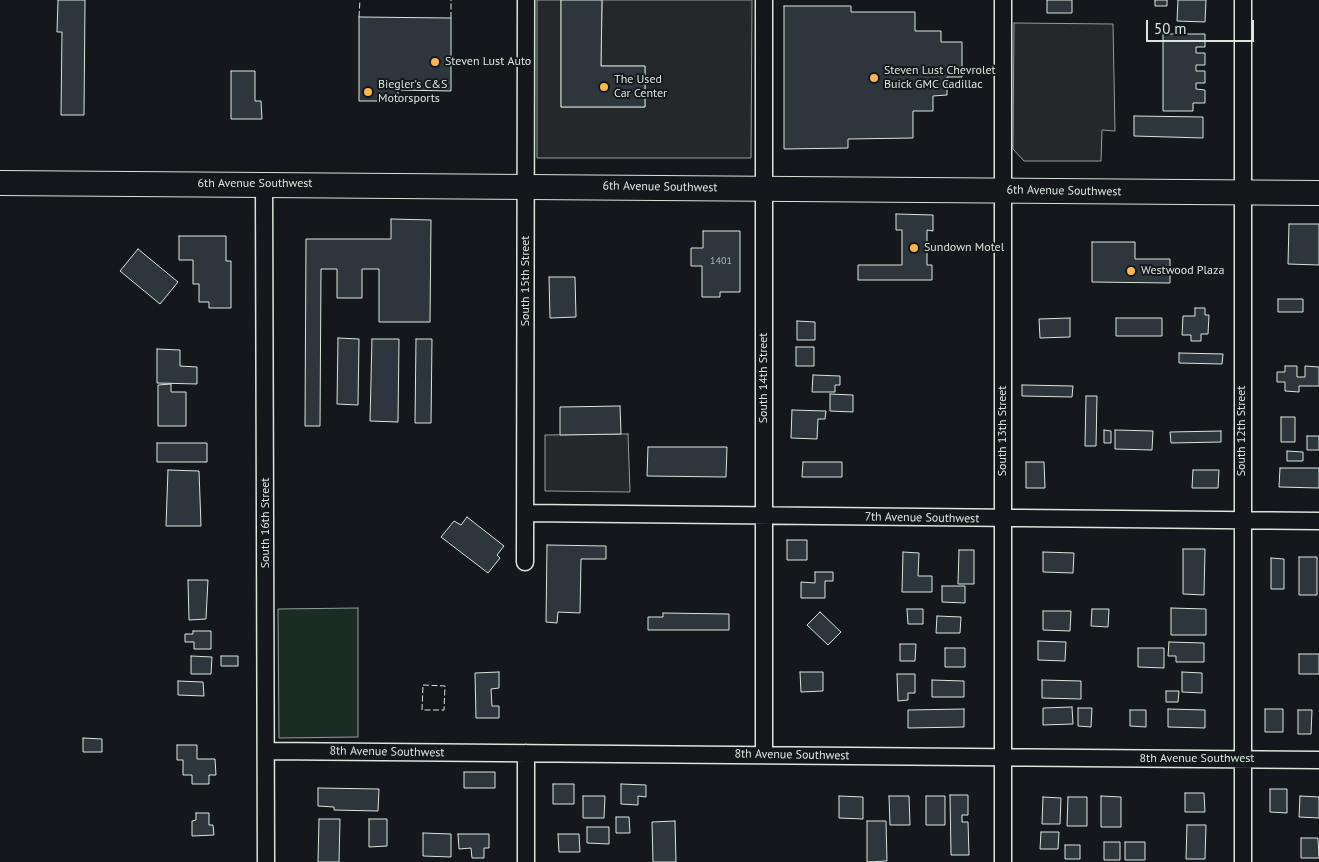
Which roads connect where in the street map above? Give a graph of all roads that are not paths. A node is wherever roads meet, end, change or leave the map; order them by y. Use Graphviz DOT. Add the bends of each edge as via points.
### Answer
graph roads {
  1 [pos="526,0"];
  2 [pos="764,0"];
  3 [pos="1003,0"];
  4 [pos="1243,0"];
  5 [pos="0,182"];
  6 [pos="264,184"];
  7 [pos="526,185"];
  8 [pos="764,188"];
  9 [pos="1002,190"];
  10 [pos="1242,192"];
  11 [pos="1319,193"];
  12 [pos="525,513"];
  13 [pos="764,516"];
  14 [pos="1003,519"];
  15 [pos="1242,520"];
  16 [pos="1319,521"];
  17 [pos="525,562"];
  18 [pos="266,750"];
  19 [pos="526,753"];
  20 [pos="764,755"];
  21 [pos="1003,758"];
  22 [pos="1242,759"];
  23 [pos="1319,760"];
  24 [pos="266,862"];
  25 [pos="526,862"];
  26 [pos="1003,862"];
  27 [pos="1243,862"];
  1 -- 7 [label="street, South 15th Street"];
  2 -- 8 [label="street, South 14th Street"];
  3 -- 9 [label="street, South 13th Street"];
  4 -- 10 [label="street, South 12th Street"];
  5 -- 6 [label="highway, 6th Avenue Southwest"];
  6 -- 7 [label="highway, 6th Avenue Southwest"];
  6 -- 18 [label="street, South 16th Street"];
  7 -- 8 [label="highway, 6th Avenue Southwest"];
  7 -- 12 [label="street, South 15th Street"];
  8 -- 9 [label="highway, 6th Avenue Southwest"];
  8 -- 13 [label="street, South 14th Street"];
  9 -- 10 [label="highway, 6th Avenue Southwest"];
  9 -- 14 [label="street, South 13th Street"];
  10 -- 11 [label="highway, 6th Avenue Southwest"];
  10 -- 15 [label="street, South 12th Street"];
  12 -- 13 [label="street, 7th Avenue Southwest"];
  12 -- 17 [label="street, South 15th Street"];
  13 -- 14 [label="street, 7th Avenue Southwest"];
  13 -- 20 [label="street, South 14th Street"];
  14 -- 15 [label="street, 7th Avenue Southwest"];
  14 -- 21 [label="street, South 13th Street"];
  15 -- 16 [label="street, 7th Avenue Southwest"];
  15 -- 22 [label="street, South 12th Street"];
  18 -- 19 [label="street, 8th Avenue Southwest"];
  18 -- 24 [label="street, South 16th Street"];
  19 -- 20 [label="street, 8th Avenue Southwest"];
  19 -- 25 [label="street"];
  20 -- 21 [label="street, 8th Avenue Southwest"];
  21 -- 22 [label="street, 8th Avenue Southwest"];
  21 -- 26 [label="street, South 13th Street"];
  22 -- 23 [label="street, 8th Avenue Southwest"];
  22 -- 27 [label="street, South 12th Street"];
}
